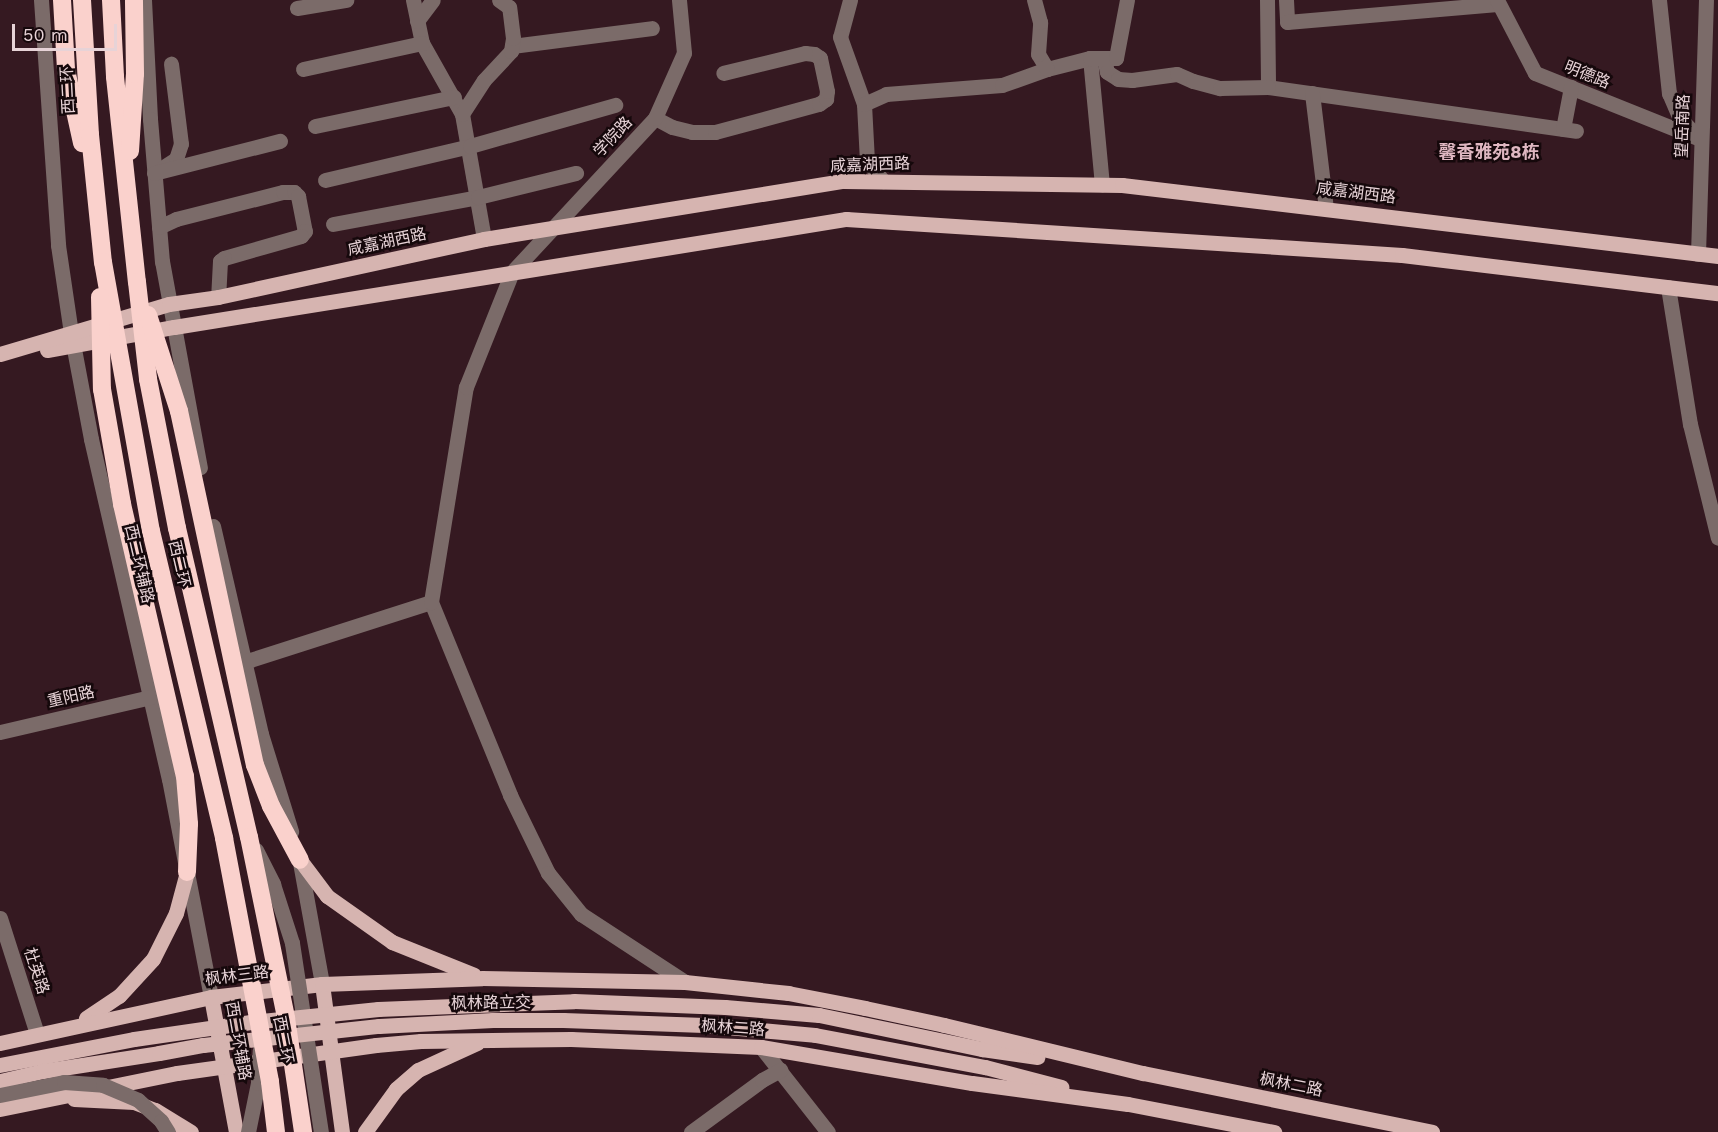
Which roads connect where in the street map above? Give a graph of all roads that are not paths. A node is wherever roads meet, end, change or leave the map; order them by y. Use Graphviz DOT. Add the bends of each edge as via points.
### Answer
graph roads {
  1 [pos="41,0"];
  2 [pos="62,0"];
  3 [pos="82,0"];
  4 [pos="111,0"];
  5 [pos="134,0"];
  6 [pos="144,0"];
  7 [pos="346,0"];
  8 [pos="413,0"];
  9 [pos="433,0"];
  10 [pos="679,0"];
  11 [pos="850,0"];
  12 [pos="1034,0"];
  13 [pos="1127,0"];
  14 [pos="1267,0"];
  15 [pos="1286,0"];
  16 [pos="1659,0"];
  17 [pos="1706,0"];
  18 [pos="507,2"];
  19 [pos="1497,2"];
  20 [pos="297,8"];
  21 [pos="417,21"];
  22 [pos="652,28"];
  23 [pos="422,43"];
  24 [pos="512,46"];
  25 [pos="1097,58"];
  26 [pos="171,64"];
  27 [pos="303,69"];
  28 [pos="1047,69"];
  29 [pos="723,73"];
  30 [pos="1268,87"];
  31 [pos="1570,87"];
  32 [pos="1312,93"];
  33 [pos="454,97"];
  34 [pos="864,104"];
  35 [pos="615,105"];
  36 [pos="462,114"];
  37 [pos="655,118"];
  38 [pos="315,126"];
  39 [pos="1700,139"];
  40 [pos="280,141"];
  41 [pos="470,146"];
  42 [pos="154,173"];
  43 [pos="576,173"];
  44 [pos="325,180"];
  45 [pos="883,181"];
  46 [pos="1102,184"];
  47 [pos="126,192"];
  48 [pos="96,195"];
  49 [pos="478,197"];
  50 [pos="1326,208"];
  51 [pos="333,224"];
  52 [pos="159,227"];
  53 [pos="553,228"];
  54 [pos="484,239"];
  55 [pos="1698,254"];
  56 [pos="1718,256"];
  57 [pos="103,262"];
  58 [pos="512,272"];
  59 [pos="137,282"];
  60 [pos="1668,287"];
  61 [pos="1718,294"];
  62 [pos="218,297"];
  63 [pos="170,304"];
  64 [pos="174,327"];
  65 [pos="72,338"];
  66 [pos="0,354"];
  67 [pos="0,362"];
  68 [pos="1718,537"];
  69 [pos="431,602"];
  70 [pos="244,662"];
  71 [pos="150,694"];
  72 [pos="0,725"];
  73 [pos="0,732"];
  74 [pos="249,837"];
  75 [pos="300,860"];
  76 [pos="187,872"];
  77 [pos="0,918"];
  78 [pos="0,953"];
  79 [pos="482,978"];
  80 [pos="685,982"];
  81 [pos="322,984"];
  82 [pos="211,997"];
  83 [pos="259,1020"];
  84 [pos="63,1027"];
  85 [pos="32,1035"];
  86 [pos="484,1039"];
  87 [pos="0,1043"];
  88 [pos="761,1047"];
  89 [pos="982,1049"];
  90 [pos="332,1051"];
  91 [pos="0,1065"];
  92 [pos="224,1067"];
  93 [pos="984,1067"];
  94 [pos="780,1070"];
  95 [pos="1143,1073"];
  96 [pos="0,1081"];
  97 [pos="0,1095"];
  98 [pos="38,1100"];
  99 [pos="1128,1104"];
  100 [pos="0,1109"];
  101 [pos="823,1131"];
  102 [pos="168,1132"];
  103 [pos="191,1132"];
  104 [pos="236,1132"];
  105 [pos="248,1132"];
  106 [pos="276,1132"];
  107 [pos="303,1132"];
  108 [pos="321,1132"];
  109 [pos="342,1132"];
  110 [pos="365,1132"];
  111 [pos="691,1132"];
  112 [pos="1274,1132"];
  113 [pos="1432,1132"];
  1 -- 65 [label="street, 西二环辅路" via="58,245"];
  2 -- 48 [label="highway" via="70,88"];
  3 -- 48 [label="highway, 西二环"];
  4 -- 47 [label="highway, 西二环"];
  5 -- 47 [label="highway" via="134,105"];
  6 -- 42 [label="street"];
  7 -- 20 [label="street"];
  8 -- 21 [label="street"];
  9 -- 21 [label="street"];
  10 -- 37 [label="street, 学院路" via="684,53"];
  11 -- 34 [label="street" via="840,38"];
  12 -- 28 [label="street" via="1040,22 1038,54"];
  13 -- 25 [label="street" via="1116,58"];
  14 -- 30 [label="street"];
  15 -- 19 [label="street" via="1287,22"];
  16 -- 39 [label="street" via="1669,93 1679,117"];
  17 -- 39 [label="street, 望岳南路"];
  18 -- 24 [label="street"];
  19 -- 31 [label="street, 明德路" via="1535,73"];
  21 -- 23 [label="street"];
  22 -- 24 [label="street"];
  23 -- 27 [label="street"];
  23 -- 33 [label="street"];
  24 -- 36 [label="street"];
  25 -- 28 [label="street"];
  25 -- 30 [label="street" via="1118,79 1177,74 1220,88"];
  25 -- 46 [label="street"];
  26 -- 42 [label="street" via="181,144 176,159"];
  28 -- 34 [label="street" via="1002,85 886,94"];
  29 -- 37 [label="street" via="814,54 820,58 827,91 819,104 715,132 692,132"];
  30 -- 32 [label="street"];
  31 -- 32 [label="street" via="1569,130"];
  31 -- 39 [label="street, 明德路"];
  32 -- 50 [label="street"];
  33 -- 36 [label="street"];
  33 -- 38 [label="street"];
  34 -- 45 [label="street" via="867,161"];
  35 -- 41 [label="street"];
  36 -- 41 [label="street"];
  37 -- 53 [label="street, 学院路"];
  39 -- 55 [label="street, 望岳南路"];
  40 -- 42 [label="street"];
  41 -- 44 [label="street"];
  41 -- 49 [label="street"];
  42 -- 52 [label="street"];
  43 -- 49 [label="street"];
  45 -- 46 [label="main road, 咸嘉湖西路"];
  45 -- 53 [label="main road, 咸嘉湖西路" via="844,181"];
  46 -- 50 [label="main road, 咸嘉湖西路"];
  47 -- 59 [label="highway, 西二环"];
  48 -- 57 [label="highway, 西二环"];
  49 -- 51 [label="street"];
  49 -- 54 [label="street"];
  50 -- 55 [label="main road, 咸嘉湖西路"];
  52 -- 62 [label="street" via="176,219 283,192 298,196 305,231 301,236 220,261"];
  52 -- 63 [label="street"];
  53 -- 54 [label="main road, 咸嘉湖西路"];
  53 -- 58 [label="street, 学院路"];
  54 -- 62 [label="main road, 咸嘉湖西路"];
  55 -- 56 [label="main road, 咸嘉湖西路"];
  57 -- 76 [label="highway, bridge" via="102,389 122,504 185,776"];
  57 -- 83 [label="highway, 西二环, bridge" via="151,531 224,838"];
  58 -- 60 [label="main road, 咸嘉湖西路" via="846,219 1402,255"];
  58 -- 64 [label="main road, 咸嘉湖西路"];
  58 -- 69 [label="street" via="466,387"];
  59 -- 74 [label="highway, 西二环, bridge" via="148,378 177,528"];
  59 -- 75 [label="highway, bridge" via="179,411 255,765 271,806"];
  60 -- 61 [label="main road, 咸嘉湖西路"];
  60 -- 68 [label="street" via="1690,424"];
  62 -- 63 [label="main road, 咸嘉湖西路"];
  63 -- 64 [label="street"];
  63 -- 65 [label="main road, 咸嘉湖西路"];
  64 -- 65 [label="main road, 咸嘉湖西路"];
  64 -- 70 [label="street" via="202,479"];
  65 -- 66 [label="main road, 咸嘉湖西路"];
  65 -- 67 [label="main road, 咸嘉湖西路"];
  65 -- 71 [label="street, 西二环辅路" via="91,439"];
  69 -- 70 [label="street"];
  69 -- 80 [label="street" via="510,795 548,873 581,914"];
  70 -- 75 [label="street" via="272,775"];
  71 -- 72 [label="street, 重阳路"];
  71 -- 73 [label="street, 重阳路"];
  71 -- 76 [label="street, 西二环辅路"];
  74 -- 107 [label="highway, 西二环, bridge" via="286,1018"];
  74 -- 108 [label="street, bridge" via="273,884 292,943"];
  75 -- 79 [label="main road" via="327,896 393,942"];
  75 -- 81 [label="street"];
  76 -- 82 [label="street, 西二环辅路"];
  76 -- 84 [label="main road" via="177,913 153,958 120,996 81,1021"];
  77 -- 85 [label="street, 杜英路"];
  78 -- 85 [label="street, 杜英路"];
  79 -- 80 [label="main road, 枫林二路"];
  79 -- 81 [label="main road, 枫林三路"];
  80 -- 95 [label="main road, 枫林二路" via="788,993 854,1006"];
  81 -- 82 [label="main road, 枫林三路"];
  81 -- 90 [label="main road"];
  82 -- 84 [label="main road, 枫林三路"];
  82 -- 92 [label="main road, 西二环辅路"];
  83 -- 105 [label="street, bridge" via="258,1083"];
  83 -- 106 [label="highway, 西二环, bridge"];
  84 -- 85 [label="main road, 枫林三路"];
  85 -- 87 [label="main road, 枫林三路"];
  86 -- 88 [label="main road, 枫林二路"];
  86 -- 90 [label="main road, 枫林二路"];
  86 -- 110 [label="main road" via="418,1070 396,1089"];
  88 -- 94 [label="street"];
  88 -- 99 [label="main road, 枫林二路" via="972,1083"];
  89 -- 91 [label="main road, 枫林路立交, bridge" via="819,1015 651,1003 524,1001 378,1009 251,1022 134,1039"];
  89 -- 95 [label="main road, 枫林二路"];
  90 -- 92 [label="main road"];
  90 -- 109 [label="main road"];
  92 -- 98 [label="main road"];
  92 -- 104 [label="main road, 西二环辅路"];
  93 -- 96 [label="main road, 枫林路立交, bridge" via="857,1041 770,1030 494,1020 380,1026 203,1045"];
  93 -- 99 [label="main road, 枫林二路"];
  94 -- 101 [label="street"];
  94 -- 111 [label="street"];
  95 -- 113 [label="main road, 枫林二路"];
  97 -- 102 [label="street, bridge" via="64,1082 103,1085 138,1100"];
  98 -- 100 [label="main road"];
  98 -- 103 [label="main road" via="134,1102"];
  99 -- 112 [label="main road, 枫林二路"];
}
